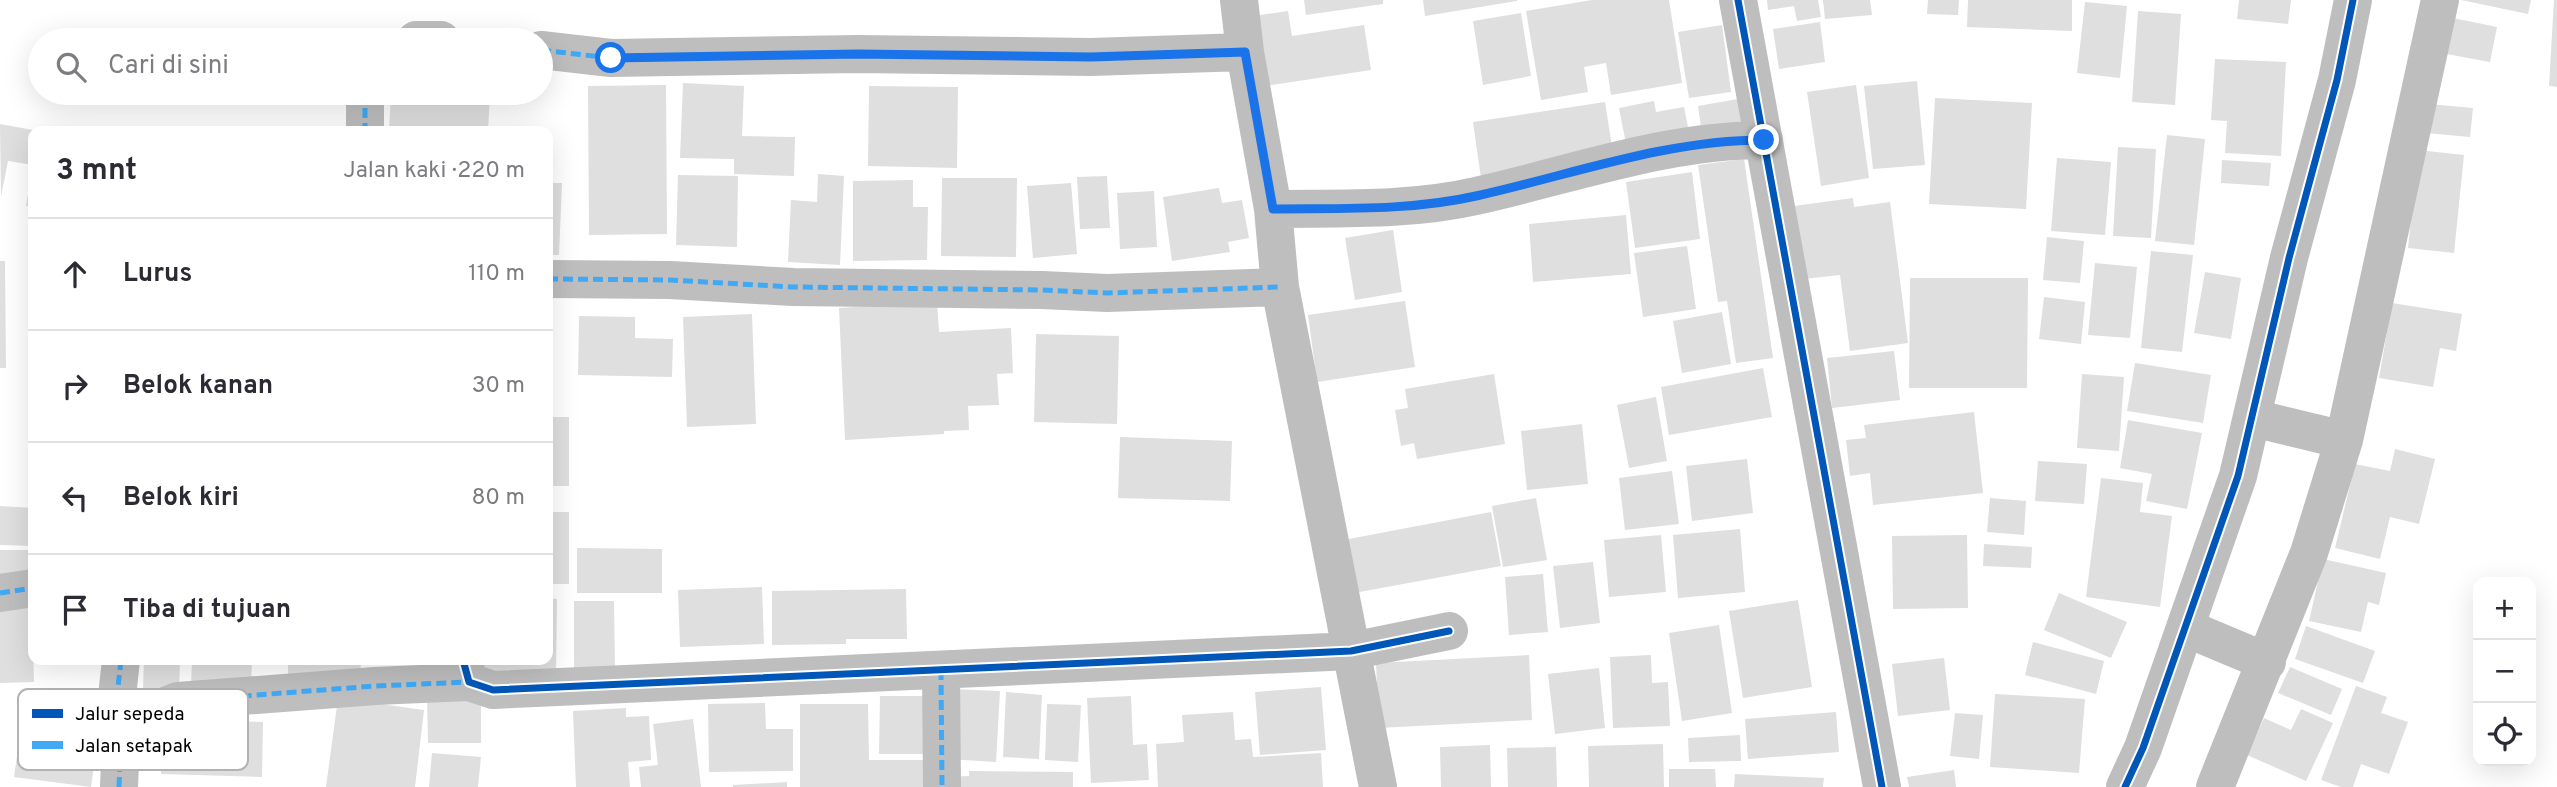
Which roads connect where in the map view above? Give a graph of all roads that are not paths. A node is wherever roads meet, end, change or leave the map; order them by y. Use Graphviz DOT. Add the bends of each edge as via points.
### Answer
graph roads {
  1 [pos="1239,0"];
  2 [pos="1738,0"];
  3 [pos="2353,0"];
  4 [pos="2440,0"];
  5 [pos="553,51"];
  6 [pos="1245,52"];
  7 [pos="365,105"];
  8 [pos="365,126"];
  9 [pos="1764,140"];
  10 [pos="1273,209"];
  11 [pos="553,279"];
  12 [pos="1280,287"];
  13 [pos="2267,421"];
  14 [pos="2333,437"];
  15 [pos="28,589"];
  16 [pos="0,593"];
  17 [pos="1449,631"];
  18 [pos="2228,645"];
  19 [pos="1351,651"];
  20 [pos="120,665"];
  21 [pos="940,670"];
  22 [pos="466,671"];
  23 [pos="118,689"];
  24 [pos="248,696"];
  25 [pos="942,787"];
  26 [pos="1378,787"];
  27 [pos="1882,787"];
  28 [pos="2125,787"];
  29 [pos="2215,787"];
  1 -- 6 [label="street"];
  2 -- 9 [label="street"];
  3 -- 13 [label="street" via="2337,80 2289,258"];
  4 -- 14 [label="street"];
  5 -- 6 [label="street" via="611,58 1091,57"];
  6 -- 10 [label="street"];
  7 -- 8 [label="street"];
  9 -- 10 [label="street" via="1724,140 1633,156 1473,197 1399,206"];
  9 -- 27 [label="street"];
  10 -- 12 [label="street"];
  11 -- 12 [label="street" via="1107,293"];
  12 -- 19 [label="street"];
  13 -- 14 [label="street"];
  13 -- 18 [label="street" via="2238,476"];
  14 -- 18 [label="street" via="2309,553"];
  15 -- 16 [label="street"];
  17 -- 19 [label="street"];
  18 -- 28 [label="street" via="2143,748"];
  18 -- 29 [label="street"];
  19 -- 21 [label="street"];
  19 -- 26 [label="street"];
  20 -- 23 [label="street"];
  21 -- 22 [label="street" via="492,690"];
  21 -- 25 [label="street"];
  22 -- 24 [label="street" via="375,686"];
}
